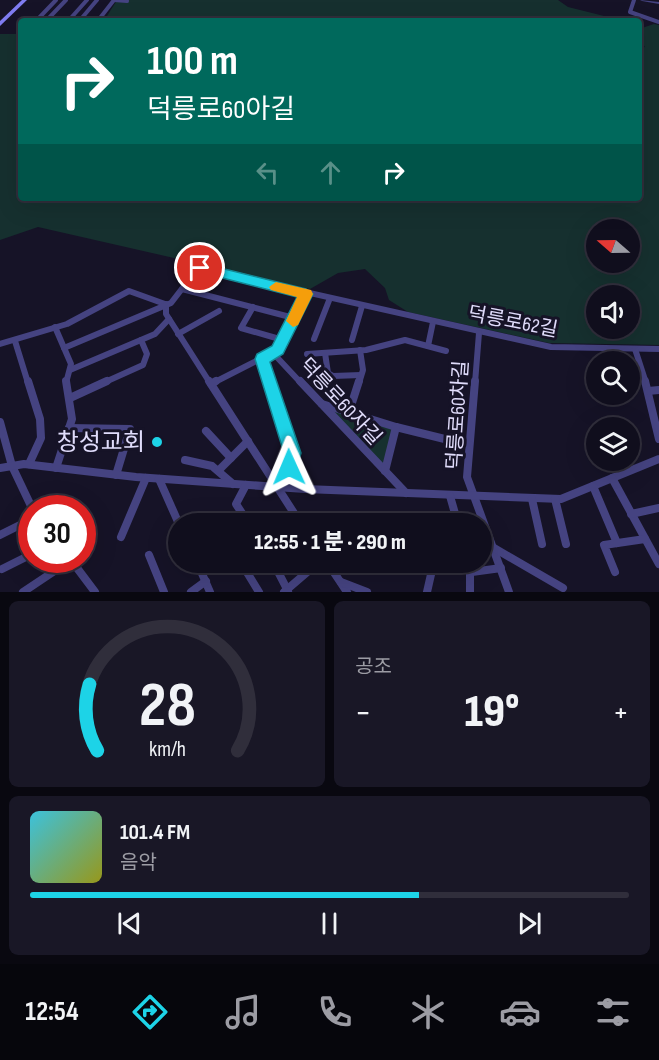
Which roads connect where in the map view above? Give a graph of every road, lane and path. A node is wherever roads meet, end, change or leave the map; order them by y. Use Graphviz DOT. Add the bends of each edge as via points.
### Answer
graph roads {
  1 [pos="25,0"];
  2 [pos="56,0"];
  3 [pos="66,0"];
  4 [pos="87,0"];
  5 [pos="97,0"];
  6 [pos="114,0"];
  7 [pos="634,0"];
  8 [pos="642,0"];
  9 [pos="127,1"];
  10 [pos="659,3"];
  11 [pos="39,18"];
  12 [pos="49,18"];
  13 [pos="71,18"];
  14 [pos="83,18"];
  15 [pos="100,18"];
  16 [pos="659,21"];
  17 [pos="0,24"];
  18 [pos="182,289"];
  19 [pos="306,294"];
  20 [pos="330,298"];
  21 [pos="166,304"];
  22 [pos="362,306"];
  23 [pos="253,307"];
  24 [pos="219,311"];
  25 [pos="294,318"];
  26 [pos="168,319"];
  27 [pos="433,322"];
  28 [pos="55,327"];
  29 [pos="479,333"];
  30 [pos="178,334"];
  31 [pos="314,339"];
  32 [pos="141,340"];
  33 [pos="283,340"];
  34 [pos="352,340"];
  35 [pos="15,341"];
  36 [pos="0,344"];
  37 [pos="428,346"];
  38 [pos="63,348"];
  39 [pos="635,349"];
  40 [pos="659,349"];
  41 [pos="360,350"];
  42 [pos="446,351"];
  43 [pos="273,353"];
  44 [pos="325,353"];
  45 [pos="307,354"];
  46 [pos="262,359"];
  47 [pos="70,370"];
  48 [pos="362,375"];
  49 [pos="211,384"];
  50 [pos="659,390"];
  51 [pos="648,391"];
  52 [pos="70,398"];
  53 [pos="321,404"];
  54 [pos="349,412"];
  55 [pos="657,421"];
  56 [pos="0,423"];
  57 [pos="396,427"];
  58 [pos="69,428"];
  59 [pos="206,431"];
  60 [pos="659,439"];
  61 [pos="248,441"];
  62 [pos="469,445"];
  63 [pos="231,458"];
  64 [pos="659,459"];
  65 [pos="185,460"];
  66 [pos="29,464"];
  67 [pos="12,466"];
  68 [pos="0,468"];
  69 [pos="56,468"];
  70 [pos="219,470"];
  71 [pos="385,471"];
  72 [pos="116,475"];
  73 [pos="146,478"];
  74 [pos="612,478"];
  75 [pos="159,479"];
  76 [pos="233,484"];
  77 [pos="246,485"];
  78 [pos="593,486"];
  79 [pos="277,487"];
  80 [pos="406,494"];
  81 [pos="26,495"];
  82 [pos="450,496"];
  83 [pos="477,497"];
  84 [pos="532,499"];
  85 [pos="555,499"];
  86 [pos="659,508"];
  87 [pos="174,513"];
  88 [pos="242,513"];
  89 [pos="294,513"];
  90 [pos="455,513"];
  91 [pos="631,514"];
  92 [pos="18,526"];
  93 [pos="0,535"];
  94 [pos="121,537"];
  95 [pos="645,539"];
  96 [pos="616,543"];
  97 [pos="542,544"];
  98 [pos="566,544"];
  99 [pos="494,548"];
  100 [pos="656,552"];
  101 [pos="148,555"];
  102 [pos="18,561"];
  103 [pos="659,564"];
  104 [pos="492,568"];
  105 [pos="501,568"];
  106 [pos="2,569"];
  107 [pos="615,572"];
  108 [pos="52,573"];
  109 [pos="81,573"];
  110 [pos="202,573"];
  111 [pos="278,573"];
  112 [pos="307,573"];
  113 [pos="334,573"];
  114 [pos="431,573"];
  115 [pos="471,573"];
  116 [pos="248,574"];
  117 [pos="206,581"];
  118 [pos="340,582"];
  119 [pos="563,588"];
  120 [pos="287,591"];
  121 [pos="23,592"];
  122 [pos="95,592"];
  123 [pos="164,592"];
  124 [pos="191,592"];
  125 [pos="210,592"];
  126 [pos="259,592"];
  127 [pos="347,592"];
  128 [pos="367,592"];
  129 [pos="428,592"];
  130 [pos="470,592"];
  131 [pos="509,592"];
  1 -- 17 [label="main road"];
  2 -- 11 [label="street"];
  3 -- 12 [label="street"];
  4 -- 13 [label="street"];
  5 -- 14 [label="street"];
  6 -- 9 [label="street"];
  6 -- 15 [label="street"];
  7 -- 16 [label="street" via="630,12"];
  8 -- 10 [label="street"];
  18 -- 19 [label="street, 덕릉로62길" via="198,268"];
  18 -- 21 [label="street, 덕릉로62길"];
  18 -- 23 [label="street"];
  19 -- 20 [label="street, 덕릉로62길"];
  19 -- 25 [label="street"];
  20 -- 22 [label="street, 덕릉로62길"];
  20 -- 31 [label="street"];
  21 -- 26 [label="street"];
  21 -- 28 [label="street" via="129,291"];
  21 -- 38 [label="street"];
  22 -- 27 [label="street, 덕릉로62길"];
  22 -- 34 [label="street"];
  23 -- 25 [label="street"];
  23 -- 33 [label="street" via="241,328"];
  24 -- 30 [label="street"];
  25 -- 33 [label="street"];
  26 -- 30 [label="street"];
  26 -- 32 [label="street" via="154,334"];
  27 -- 29 [label="street, 덕릉로62길"];
  27 -- 37 [label="street"];
  28 -- 35 [label="street"];
  28 -- 38 [label="street"];
  29 -- 39 [label="street, 덕릉로62길" via="550,347"];
  29 -- 62 [label="street, 덕릉로60차길"];
  30 -- 49 [label="street"];
  32 -- 47 [label="street"];
  32 -- 52 [label="street" via="147,354 143,364"];
  33 -- 43 [label="street"];
  35 -- 36 [label="street"];
  35 -- 66 [label="street" via="40,419 41,438"];
  37 -- 41 [label="street" via="405,340"];
  37 -- 42 [label="street"];
  38 -- 47 [label="street"];
  39 -- 40 [label="street, 덕릉로62길"];
  39 -- 51 [label="street"];
  41 -- 44 [label="street"];
  41 -- 48 [label="street"];
  43 -- 46 [label="street"];
  43 -- 53 [label="street, 덕릉로60자길"];
  44 -- 45 [label="street"];
  44 -- 48 [label="street" via="328,373 333,376"];
  46 -- 49 [label="street"];
  46 -- 79 [label="street" via="293,453 284,481"];
  47 -- 52 [label="street" via="66,383"];
  48 -- 54 [label="street"];
  49 -- 61 [label="street"];
  50 -- 51 [label="street"];
  51 -- 55 [label="street"];
  52 -- 58 [label="street"];
  53 -- 54 [label="street"];
  53 -- 71 [label="street, 덕릉로60자길"];
  54 -- 57 [label="street"];
  55 -- 60 [label="street"];
  56 -- 67 [label="street"];
  57 -- 62 [label="street"];
  57 -- 71 [label="street, 덕릉로60자길"];
  58 -- 69 [label="street"];
  58 -- 72 [label="street" via="130,429"];
  59 -- 63 [label="street"];
  61 -- 63 [label="street"];
  61 -- 79 [label="street"];
  62 -- 83 [label="street, 덕릉로60차길" via="467,477"];
  63 -- 70 [label="street"];
  64 -- 74 [label="street"];
  65 -- 70 [label="street" via="197,459"];
  66 -- 67 [label="street"];
  66 -- 69 [label="street"];
  67 -- 68 [label="street"];
  67 -- 81 [label="street"];
  69 -- 72 [label="street"];
  70 -- 76 [label="street"];
  71 -- 80 [label="street, 덕릉로60자길"];
  72 -- 73 [label="street"];
  73 -- 75 [label="street"];
  73 -- 94 [label="street"];
  74 -- 78 [label="street"];
  74 -- 91 [label="street"];
  75 -- 76 [label="street"];
  75 -- 87 [label="street"];
  76 -- 77 [label="street"];
  77 -- 79 [label="street"];
  77 -- 88 [label="street" via="236,504"];
  78 -- 85 [label="street"];
  78 -- 96 [label="street"];
  79 -- 80 [label="street"];
  79 -- 89 [label="street"];
  80 -- 82 [label="street"];
  82 -- 83 [label="street"];
  82 -- 90 [label="street"];
  83 -- 84 [label="street"];
  83 -- 99 [label="street, 덕릉로60차길"];
  84 -- 85 [label="street"];
  84 -- 97 [label="street"];
  85 -- 98 [label="street"];
  86 -- 91 [label="street"];
  91 -- 95 [label="street"];
  92 -- 93 [label="street"];
  95 -- 96 [label="street"];
  95 -- 100 [label="street"];
  96 -- 107 [label="street" via="604,545"];
  99 -- 105 [label="street, 덕릉로60차길"];
  99 -- 119 [label="street"];
  100 -- 103 [label="street"];
  101 -- 123 [label="street"];
  102 -- 106 [label="street"];
  104 -- 105 [label="street"];
  105 -- 131 [label="street, 덕릉로60차길"];
  108 -- 121 [label="street"];
  109 -- 122 [label="street"];
  110 -- 117 [label="street"];
  111 -- 120 [label="street"];
  112 -- 120 [label="street"];
  113 -- 118 [label="street"];
  114 -- 129 [label="street"];
  115 -- 130 [label="street"];
  116 -- 126 [label="street"];
  117 -- 124 [label="street"];
  117 -- 125 [label="street"];
  118 -- 127 [label="street"];
  118 -- 128 [label="street"];
}
